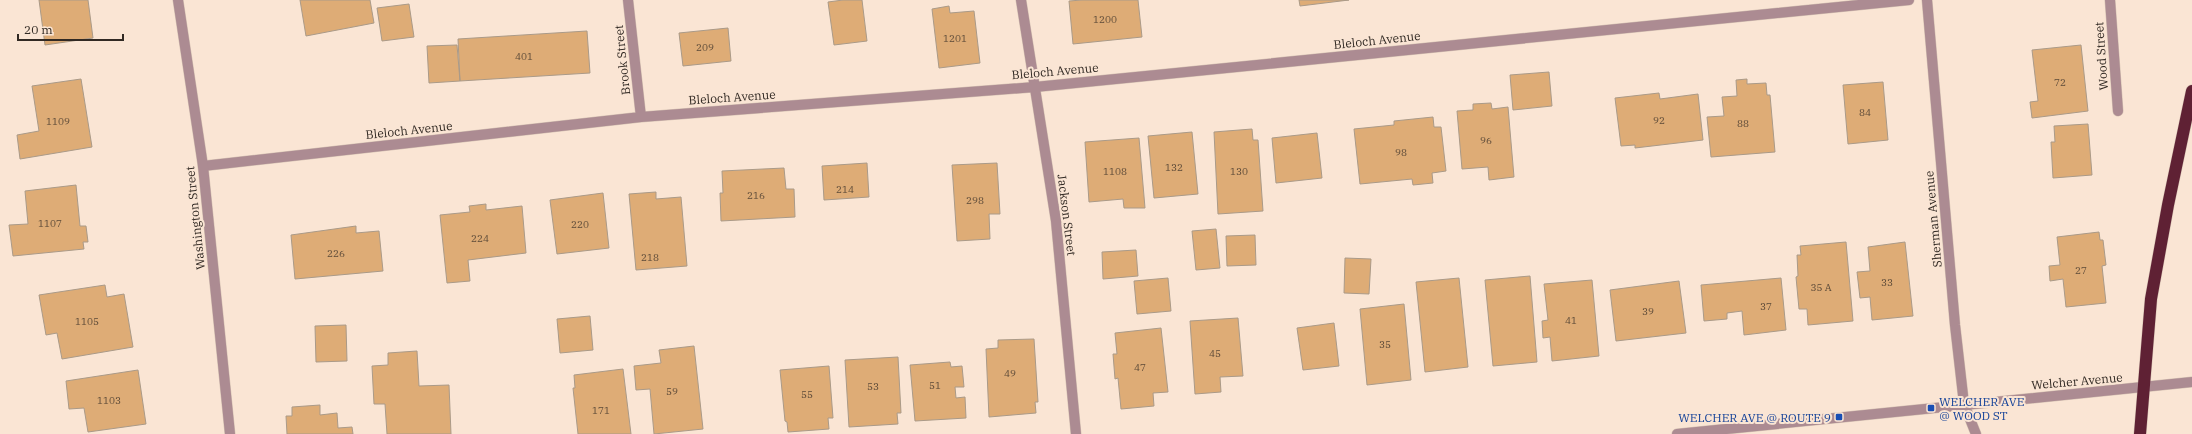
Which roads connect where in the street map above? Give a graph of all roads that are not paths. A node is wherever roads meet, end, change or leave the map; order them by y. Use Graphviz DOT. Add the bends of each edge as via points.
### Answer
graph roads {
  1 [pos="178,0"];
  2 [pos="628,0"];
  3 [pos="1021,0"];
  4 [pos="1909,0"];
  5 [pos="1926,0"];
  6 [pos="2110,0"];
  7 [pos="1035,86"];
  8 [pos="2192,91"];
  9 [pos="2118,111"];
  10 [pos="641,117"];
  11 [pos="203,166"];
  12 [pos="2192,382"];
  13 [pos="2143,388"];
  14 [pos="1964,404"];
  15 [pos="230,434"];
  16 [pos="1076,434"];
  17 [pos="1677,434"];
  18 [pos="1976,434"];
  19 [pos="2140,434"];
  1 -- 11 [label="street, Washington Street"];
  2 -- 10 [label="street, Brook Street"];
  3 -- 7 [label="street, Jackson Street"];
  4 -- 7 [label="street, Bleloch Avenue"];
  5 -- 14 [label="street, Sherman Avenue"];
  6 -- 9 [label="street, Wood Street"];
  7 -- 10 [label="street, Bleloch Avenue"];
  7 -- 16 [label="street, Jackson Street" via="1056,221"];
  8 -- 13 [label="highway" via="2168,205 2152,299"];
  10 -- 11 [label="street, Bleloch Avenue"];
  11 -- 15 [label="street, Washington Street"];
  12 -- 13 [label="street, Welcher Avenue"];
  13 -- 14 [label="street, Welcher Avenue"];
  13 -- 19 [label="highway"];
  14 -- 17 [label="street, Welcher Avenue"];
  14 -- 18 [label="street, Sherman Avenue"];
}
